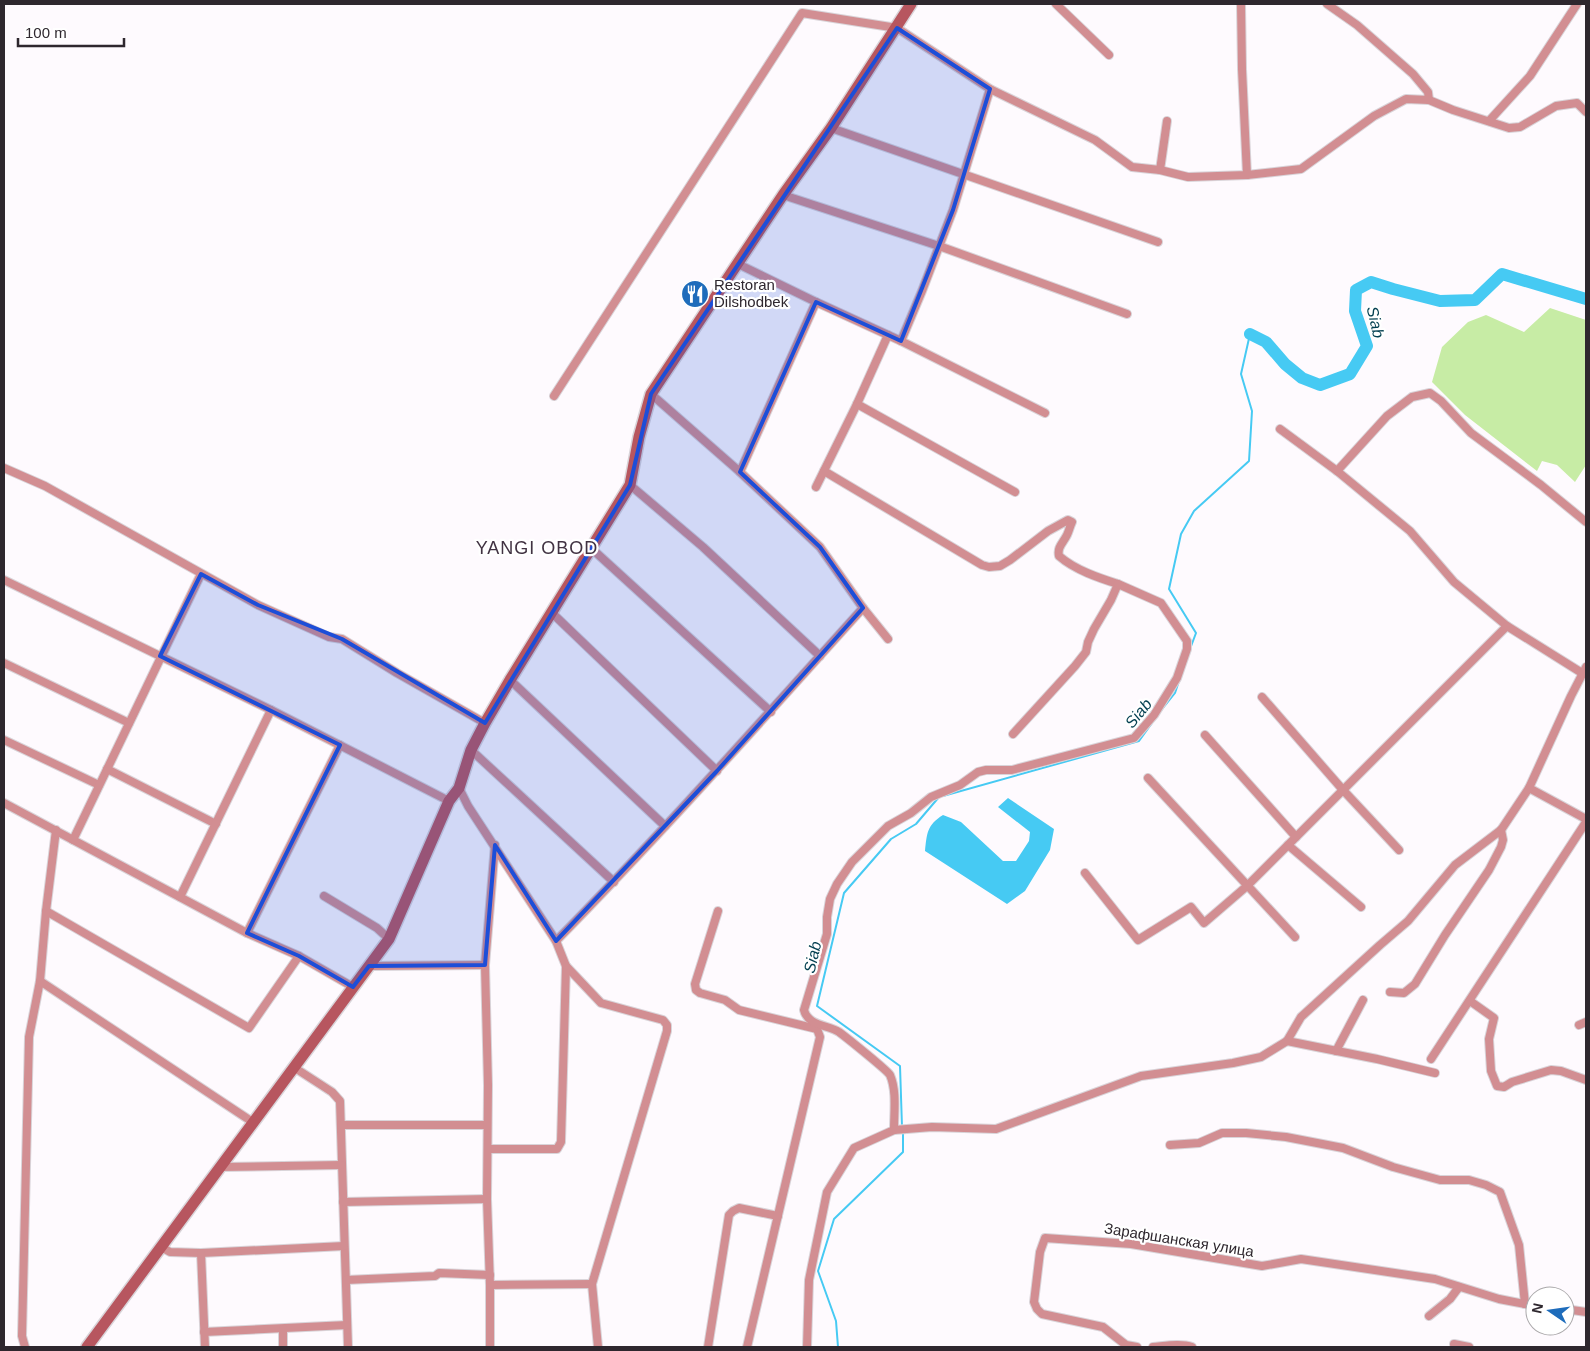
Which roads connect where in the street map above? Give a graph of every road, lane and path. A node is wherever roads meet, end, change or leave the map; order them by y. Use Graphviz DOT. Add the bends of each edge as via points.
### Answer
graph roads {
  1 [pos="911,4"];
  2 [pos="1056,4"];
  3 [pos="1241,4"];
  4 [pos="1327,4"];
  5 [pos="1576,4"];
  6 [pos="897,28"];
  7 [pos="1110,55"];
  8 [pos="990,89"];
  9 [pos="1429,100"];
  10 [pos="1586,100"];
  11 [pos="1577,103"];
  12 [pos="1586,112"];
  13 [pos="1167,121"];
  14 [pos="1489,121"];
  15 [pos="831,128"];
  16 [pos="1160,170"];
  17 [pos="964,175"];
  18 [pos="1247,175"];
  19 [pos="783,195"];
  20 [pos="1158,242"];
  21 [pos="939,246"];
  22 [pos="738,264"];
  23 [pos="816,302"];
  24 [pos="1127,314"];
  25 [pos="888,335"];
  26 [pos="901,341"];
  27 [pos="651,394"];
  28 [pos="554,396"];
  29 [pos="856,404"];
  30 [pos="1045,413"];
  31 [pos="1280,429"];
  32 [pos="4,468"];
  33 [pos="824,471"];
  34 [pos="1337,471"];
  35 [pos="740,472"];
  36 [pos="630,485"];
  37 [pos="816,487"];
  38 [pos="1015,492"];
  39 [pos="1586,522"];
  40 [pos="591,548"];
  41 [pos="201,574"];
  42 [pos="4,580"];
  43 [pos="1118,584"];
  44 [pos="863,608"];
  45 [pos="551,612"];
  46 [pos="1506,626"];
  47 [pos="888,639"];
  48 [pos="160,656"];
  49 [pos="820,656"];
  50 [pos="4,663"];
  51 [pos="1584,670"];
  52 [pos="510,680"];
  53 [pos="1262,697"];
  54 [pos="271,710"];
  55 [pos="771,712"];
  56 [pos="129,723"];
  57 [pos="485,723"];
  58 [pos="1013,734"];
  59 [pos="1204,735"];
  60 [pos="4,740"];
  61 [pos="340,745"];
  62 [pos="471,750"];
  63 [pos="107,769"];
  64 [pos="718,771"];
  65 [pos="1148,778"];
  66 [pos="100,785"];
  67 [pos="459,788"];
  68 [pos="1529,788"];
  69 [pos="1343,790"];
  70 [pos="449,800"];
  71 [pos="4,803"];
  72 [pos="1586,821"];
  73 [pos="216,824"];
  74 [pos="665,826"];
  75 [pos="56,830"];
  76 [pos="1501,830"];
  77 [pos="1296,837"];
  78 [pos="73,840"];
  79 [pos="495,845"];
  80 [pos="1288,845"];
  81 [pos="1400,850"];
  82 [pos="1085,873"];
  83 [pos="614,882"];
  84 [pos="1247,886"];
  85 [pos="324,896"];
  86 [pos="180,897"];
  87 [pos="1360,907"];
  88 [pos="46,911"];
  89 [pos="718,912"];
  90 [pos="247,933"];
  91 [pos="1295,936"];
  92 [pos="389,939"];
  93 [pos="556,941"];
  94 [pos="299,956"];
  95 [pos="485,965"];
  96 [pos="369,966"];
  97 [pos="566,966"];
  98 [pos="40,981"];
  99 [pos="353,987"];
  100 [pos="1390,992"];
  101 [pos="1363,1000"];
  102 [pos="1470,1001"];
  103 [pos="806,1022"];
  104 [pos="1287,1041"];
  105 [pos="1336,1051"];
  106 [pos="1431,1059"];
  107 [pos="295,1068"];
  108 [pos="1435,1074"];
  109 [pos="1586,1080"];
  110 [pos="254,1123"];
  111 [pos="340,1125"];
  112 [pos="486,1125"];
  113 [pos="894,1130"];
  114 [pos="1170,1145"];
  115 [pos="488,1149"];
  116 [pos="341,1165"];
  117 [pos="221,1167"];
  118 [pos="487,1198"];
  119 [pos="343,1202"];
  120 [pos="778,1216"];
  121 [pos="344,1246"];
  122 [pos="162,1247"];
  123 [pos="201,1253"];
  124 [pos="490,1275"];
  125 [pos="346,1280"];
  126 [pos="592,1284"];
  127 [pos="490,1285"];
  128 [pos="1459,1287"];
  129 [pos="1525,1304"];
  130 [pos="1429,1316"];
  131 [pos="347,1325"];
  132 [pos="283,1329"];
  133 [pos="204,1332"];
  134 [pos="1454,1344"];
  135 [pos="25,1347"];
  136 [pos="87,1347"];
  137 [pos="205,1347"];
  138 [pos="283,1347"];
  139 [pos="348,1347"];
  140 [pos="490,1347"];
  141 [pos="598,1347"];
  142 [pos="708,1347"];
  143 [pos="747,1347"];
  144 [pos="806,1347"];
  145 [pos="1137,1347"];
  146 [pos="1153,1347"];
  147 [pos="1192,1347"];
  148 [pos="1469,1347"];
  1 -- 6 [label="street"];
  2 -- 7 [label="street"];
  3 -- 18 [label="street"];
  4 -- 9 [label="street" via="1357,25 1413,74 1428,92"];
  5 -- 14 [label="street" via="1530,76"];
  6 -- 8 [label="street"];
  6 -- 15 [label="street"];
  6 -- 28 [label="street" via="802,13"];
  8 -- 16 [label="street" via="1095,140 1132,167"];
  8 -- 17 [label="street"];
  9 -- 14 [label="street"];
  9 -- 18 [label="street" via="1406,99 1374,116 1302,169"];
  10 -- 11 [label="street"];
  11 -- 12 [label="street"];
  11 -- 14 [label="street" via="1556,106 1520,127 1509,128"];
  13 -- 16 [label="street"];
  15 -- 17 [label="street"];
  15 -- 19 [label="street"];
  16 -- 18 [label="street" via="1188,177"];
  17 -- 20 [label="street"];
  17 -- 21 [label="street"];
  19 -- 21 [label="street"];
  19 -- 22 [label="street"];
  21 -- 24 [label="street"];
  21 -- 26 [label="street"];
  22 -- 23 [label="street"];
  22 -- 27 [label="street"];
  23 -- 25 [label="street"];
  23 -- 35 [label="street"];
  25 -- 26 [label="street"];
  25 -- 29 [label="street"];
  26 -- 30 [label="street"];
  27 -- 35 [label="street"];
  27 -- 36 [label="street"];
  29 -- 33 [label="street"];
  29 -- 38 [label="street"];
  31 -- 34 [label="street"];
  32 -- 41 [label="street" via="46,486"];
  33 -- 37 [label="street"];
  33 -- 43 [label="street" via="989,567 1000,566 1068,520 1072,522 1060,544 1059,556"];
  34 -- 39 [label="street" via="1387,416 1412,397 1430,393 1471,433"];
  34 -- 46 [label="street" via="1410,531 1454,582"];
  35 -- 44 [label="street" via="820,547"];
  36 -- 40 [label="street"];
  36 -- 49 [label="street" via="703,547"];
  40 -- 45 [label="street"];
  40 -- 55 [label="street"];
  41 -- 48 [label="street"];
  41 -- 57 [label="street" via="258,605 329,637 342,639"];
  42 -- 48 [label="street"];
  43 -- 58 [label="street" via="1094,629 1086,652"];
  43 -- 103 [label="street" via="1161,603 1187,641 1177,678 1154,715 1134,738 1012,770 978,772 888,826 852,862 830,899 827,934 804,1010"];
  44 -- 47 [label="street"];
  44 -- 49 [label="street"];
  45 -- 52 [label="street"];
  45 -- 64 [label="street"];
  46 -- 51 [label="street"];
  46 -- 69 [label="street"];
  48 -- 54 [label="street"];
  48 -- 56 [label="street"];
  49 -- 55 [label="street"];
  50 -- 56 [label="street"];
  51 -- 68 [label="street"];
  52 -- 57 [label="street"];
  52 -- 74 [label="street"];
  53 -- 69 [label="street"];
  54 -- 61 [label="street"];
  54 -- 73 [label="street"];
  55 -- 64 [label="street"];
  56 -- 63 [label="street"];
  57 -- 62 [label="street"];
  59 -- 77 [label="street"];
  60 -- 66 [label="street"];
  61 -- 70 [label="street"];
  61 -- 90 [label="street"];
  62 -- 67 [label="street"];
  62 -- 83 [label="street"];
  63 -- 66 [label="street"];
  63 -- 73 [label="street"];
  64 -- 74 [label="street"];
  65 -- 84 [label="street"];
  66 -- 78 [label="street"];
  67 -- 70 [label="street"];
  67 -- 79 [label="street"];
  68 -- 72 [label="street"];
  68 -- 76 [label="street"];
  69 -- 77 [label="street"];
  69 -- 81 [label="street"];
  70 -- 92 [label="street"];
  71 -- 75 [label="street"];
  72 -- 102 [label="street"];
  73 -- 86 [label="street"];
  74 -- 83 [label="street"];
  75 -- 78 [label="street"];
  75 -- 88 [label="street"];
  76 -- 100 [label="street" via="1501,847 1489,870 1415,984 1404,993"];
  76 -- 104 [label="street" via="1455,865 1408,921 1301,1017"];
  77 -- 80 [label="street"];
  78 -- 86 [label="street"];
  79 -- 93 [label="street"];
  79 -- 95 [label="street"];
  80 -- 84 [label="street"];
  80 -- 87 [label="street"];
  82 -- 84 [label="street" via="1138,940 1191,907 1204,923"];
  83 -- 93 [label="street"];
  84 -- 91 [label="street"];
  85 -- 92 [label="street" via="377,928"];
  86 -- 90 [label="street"];
  88 -- 94 [label="street" via="249,1028"];
  88 -- 98 [label="street"];
  89 -- 103 [label="street" via="695,984 696,990 725,1000 739,1010"];
  90 -- 94 [label="street"];
  92 -- 96 [label="street"];
  93 -- 97 [label="street"];
  94 -- 99 [label="street"];
  95 -- 96 [label="street"];
  95 -- 112 [label="street"];
  96 -- 99 [label="street"];
  97 -- 115 [label="street" via="561,1142 557,1149"];
  97 -- 126 [label="street" via="601,1002 663,1020 667,1025"];
  98 -- 110 [label="street"];
  98 -- 135 [label="street" via="29,1037 22,1336"];
  99 -- 107 [label="street"];
  101 -- 105 [label="street"];
  102 -- 106 [label="street"];
  102 -- 109 [label="street" via="1494,1018 1489,1039 1491,1070 1497,1086 1504,1087 1551,1070"];
  103 -- 113 [label="street" via="811,1020 838,1031 889,1073 894,1087"];
  103 -- 120 [label="street" via="817,1029 820,1037"];
  104 -- 105 [label="street"];
  104 -- 113 [label="street" via="1262,1057 1141,1076 996,1130 932,1127"];
  105 -- 108 [label="street"];
  107 -- 110 [label="street"];
  107 -- 111 [label="street" via="338,1097"];
  110 -- 117 [label="street"];
  111 -- 112 [label="street"];
  111 -- 116 [label="street"];
  112 -- 115 [label="street"];
  113 -- 144 [label="street" via="854,1148 827,1192 809,1280"];
  114 -- 129 [label="street" via="1199,1143 1222,1133 1286,1137 1343,1148 1440,1180 1469,1180 1486,1185 1500,1192 1519,1244"];
  115 -- 118 [label="street"];
  116 -- 117 [label="street"];
  116 -- 119 [label="street"];
  117 -- 122 [label="street"];
  118 -- 119 [label="street"];
  118 -- 124 [label="street"];
  119 -- 121 [label="street"];
  120 -- 142 [label="street" via="739,1208 729,1215"];
  120 -- 143 [label="street"];
  121 -- 123 [label="street"];
  121 -- 125 [label="street"];
  122 -- 123 [label="street" via="170,1252"];
  122 -- 136 [label="street"];
  123 -- 133 [label="street"];
  124 -- 125 [label="street" via="439,1273 434,1276"];
  124 -- 127 [label="street"];
  125 -- 131 [label="street"];
  126 -- 127 [label="street"];
  126 -- 141 [label="street"];
  127 -- 140 [label="street"];
  128 -- 129 [label="street, Зарафшанская улица"];
  128 -- 130 [label="street"];
  128 -- 145 [label="street, Зарафшанская улица" via="1435,1279 1301,1259 1262,1266 1131,1244 1045,1238 1040,1252 1034,1302 1037,1309 1042,1314 1103,1327 1126,1345"];
  131 -- 132 [label="street"];
  131 -- 139 [label="street"];
  132 -- 133 [label="street"];
  132 -- 138 [label="street"];
  133 -- 137 [label="street"];
  134 -- 148 [label="street"];
  146 -- 147 [label="street"];
}
